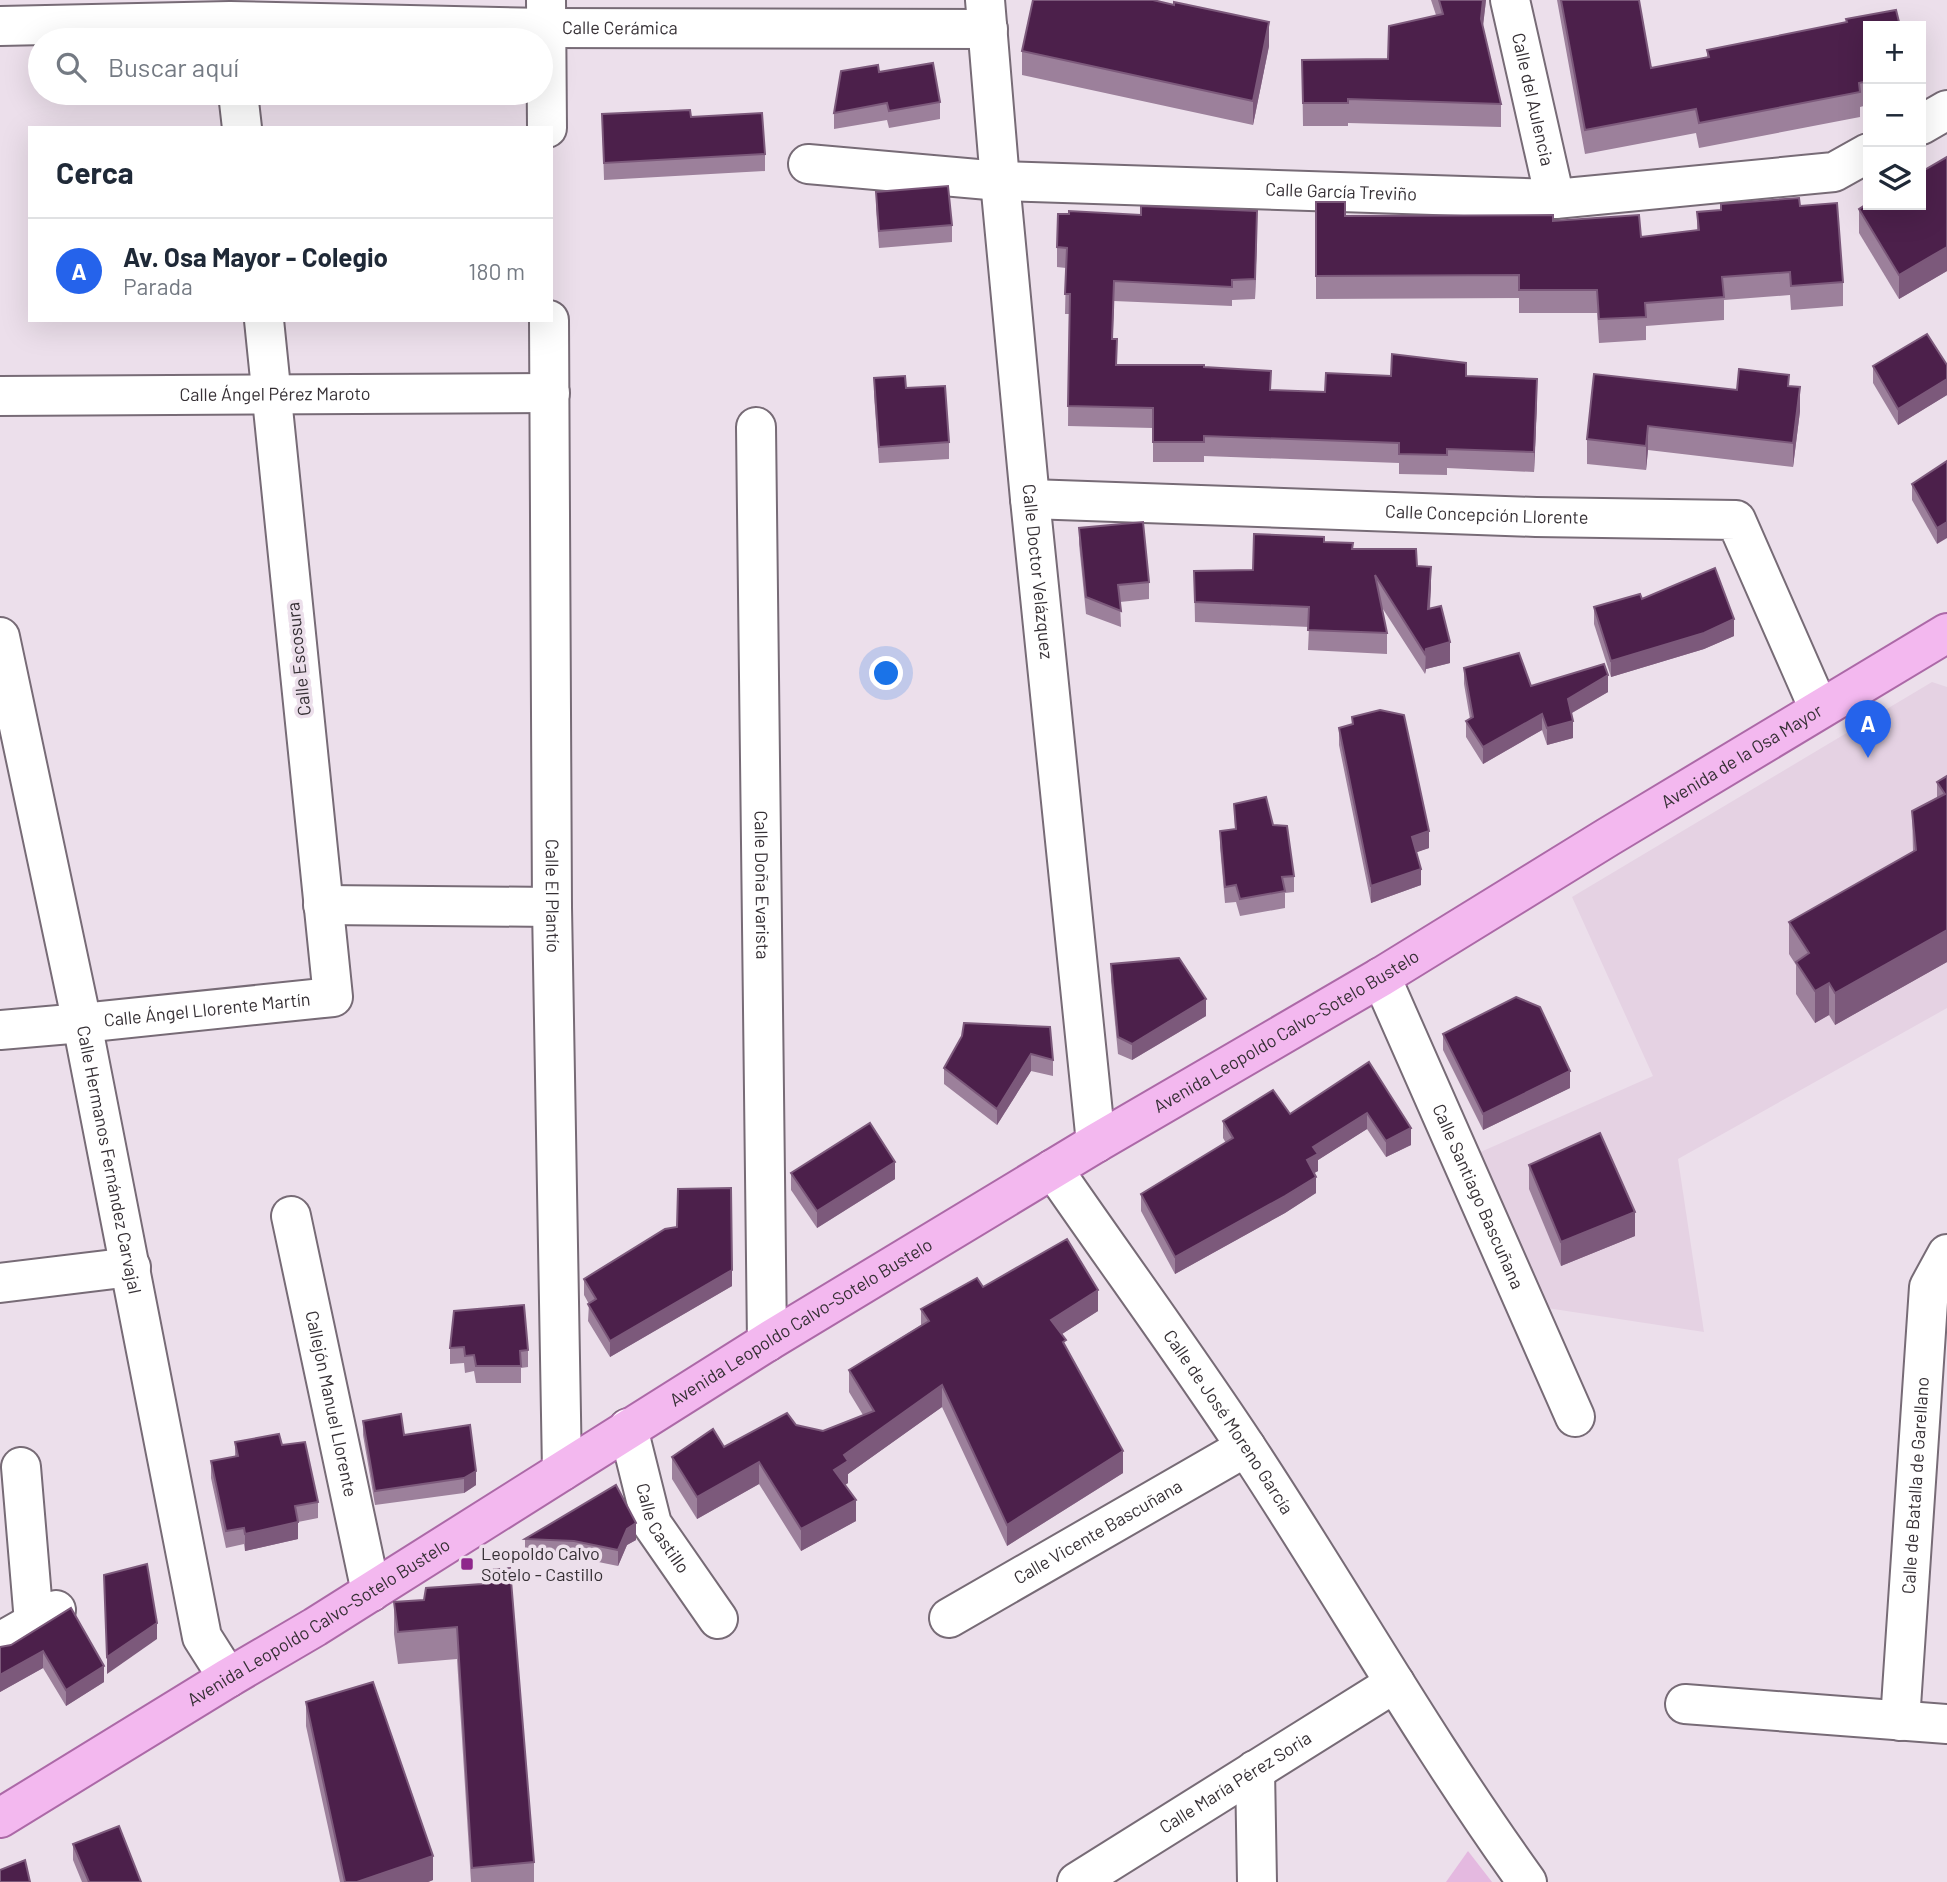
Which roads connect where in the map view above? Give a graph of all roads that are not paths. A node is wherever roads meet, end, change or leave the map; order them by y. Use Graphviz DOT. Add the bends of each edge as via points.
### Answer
graph roads {
  1 [pos="1510,0"];
  2 [pos="546,14"];
  3 [pos="987,14"];
  4 [pos="230,21"];
  5 [pos="0,26"];
  6 [pos="240,105"];
  7 [pos="547,105"];
  8 [pos="1947,110"];
  9 [pos="1926,122"];
  10 [pos="242,126"];
  11 [pos="547,126"];
  12 [pos="1863,156"];
  13 [pos="808,164"];
  14 [pos="1000,181"];
  15 [pos="1555,199"];
  16 [pos="264,322"];
  17 [pos="549,322"];
  18 [pos="272,393"];
  19 [pos="550,393"];
  20 [pos="0,396"];
  21 [pos="756,427"];
  22 [pos="1030,499"];
  23 [pos="1947,633"];
  24 [pos="0,637"];
  25 [pos="1819,709"];
  26 [pos="1608,837"];
  27 [pos="323,905"];
  28 [pos="552,907"];
  29 [pos="1381,977"];
  30 [pos="333,997"];
  31 [pos="82,1023"];
  32 [pos="0,1030"];
  33 [pos="1096,1143"];
  34 [pos="1053,1169"];
  35 [pos="291,1216"];
  36 [pos="1947,1254"];
  37 [pos="131,1267"];
  38 [pos="0,1283"];
  39 [pos="767,1342"];
  40 [pos="1575,1418"];
  41 [pos="628,1428"];
  42 [pos="1246,1447"];
  43 [pos="21,1467"];
  44 [pos="562,1471"];
  45 [pos="371,1592"];
  46 [pos="949,1618"];
  47 [pos="718,1619"];
  48 [pos="0,1642"];
  49 [pos="228,1678"];
  50 [pos="1395,1683"];
  51 [pos="1685,1704"];
  52 [pos="1900,1721"];
  53 [pos="1947,1724"];
  54 [pos="1255,1770"];
  55 [pos="0,1818"];
  56 [pos="1077,1882"];
  57 [pos="1257,1882"];
  58 [pos="1527,1882"];
  1 -- 15 [label="street, Calle del Aulencia"];
  2 -- 3 [label="street, Calle Cerámica"];
  2 -- 4 [label="street, Calle Cerámica"];
  3 -- 14 [label="street, Calle Doctor Velázquez"];
  4 -- 5 [label="street, Calle Cerámica"];
  6 -- 10 [label="street"];
  7 -- 11 [label="street"];
  8 -- 9 [label="street"];
  12 -- 15 [label="street, Calle García Treviño" via="1834,172"];
  13 -- 14 [label="street, Calle García Treviño"];
  14 -- 15 [label="street, Calle García Treviño"];
  14 -- 22 [label="street, Calle Doctor Velázquez"];
  16 -- 18 [label="street, Calle Escosura"];
  17 -- 19 [label="street, Calle El Plantío"];
  18 -- 19 [label="street, Calle Ángel Pérez Maroto"];
  18 -- 20 [label="street, Calle Ángel Pérez Maroto"];
  18 -- 27 [label="street, Calle Escosura"];
  19 -- 28 [label="street, Calle El Plantío"];
  21 -- 39 [label="street, Calle Doña Evarista"];
  22 -- 25 [label="street, Calle Concepción Llorente" via="1735,520"];
  22 -- 33 [label="street, Calle Doctor Velázquez"];
  23 -- 25 [label="main road, Avenida de la Osa Mayor"];
  24 -- 31 [label="street, Calle Hermanos Fernández Carvajal"];
  25 -- 26 [label="main road, Avenida de la Osa Mayor"];
  26 -- 29 [label="main road, Avenida Leopoldo Calvo-Sotelo Bustelo"];
  27 -- 28 [label="street"];
  27 -- 30 [label="street, Calle Escosura"];
  28 -- 44 [label="street, Calle El Plantío"];
  29 -- 33 [label="main road, Avenida Leopoldo Calvo-Sotelo Bustelo"];
  29 -- 40 [label="street, Calle Santiago Bascuñana"];
  30 -- 31 [label="street, Calle Ángel Llorente Martín"];
  31 -- 32 [label="street, Calle Ángel Llorente Martín"];
  31 -- 37 [label="street, Calle Hermanos Fernández Carvajal"];
  33 -- 34 [label="main road, Avenida Leopoldo Calvo-Sotelo Bustelo"];
  34 -- 39 [label="main road, Avenida Leopoldo Calvo-Sotelo Bustelo"];
  34 -- 42 [label="street, Calle de José Moreno García"];
  35 -- 45 [label="street, Callejón Manuel Llorente"];
  36 -- 52 [label="street, Calle de Batalla de Garellano" via="1929,1287"];
  37 -- 38 [label="street"];
  37 -- 49 [label="street, Calle Hermanos Fernández Carvajal" via="202,1637"];
  39 -- 41 [label="main road, Avenida Leopoldo Calvo-Sotelo Bustelo"];
  41 -- 44 [label="main road, Avenida Leopoldo Calvo-Sotelo Bustelo"];
  41 -- 47 [label="street, Calle Castillo" via="652,1524"];
  42 -- 46 [label="street, Calle Vicente Bascuñana"];
  42 -- 50 [label="street, Calle de José Moreno García"];
  43 -- 48 [label="street" via="45,1616"];
  44 -- 45 [label="main road, Avenida Leopoldo Calvo-Sotelo Bustelo"];
  45 -- 49 [label="main road, Avenida Leopoldo Calvo-Sotelo Bustelo"];
  49 -- 55 [label="main road, Avenida Leopoldo Calvo-Sotelo Bustelo"];
  50 -- 54 [label="street, Calle María Pérez Soria"];
  50 -- 58 [label="street, Calle de José Moreno García"];
  51 -- 52 [label="street"];
  52 -- 53 [label="street"];
  54 -- 56 [label="street, Calle María Pérez Soria"];
  54 -- 57 [label="street"];
}
